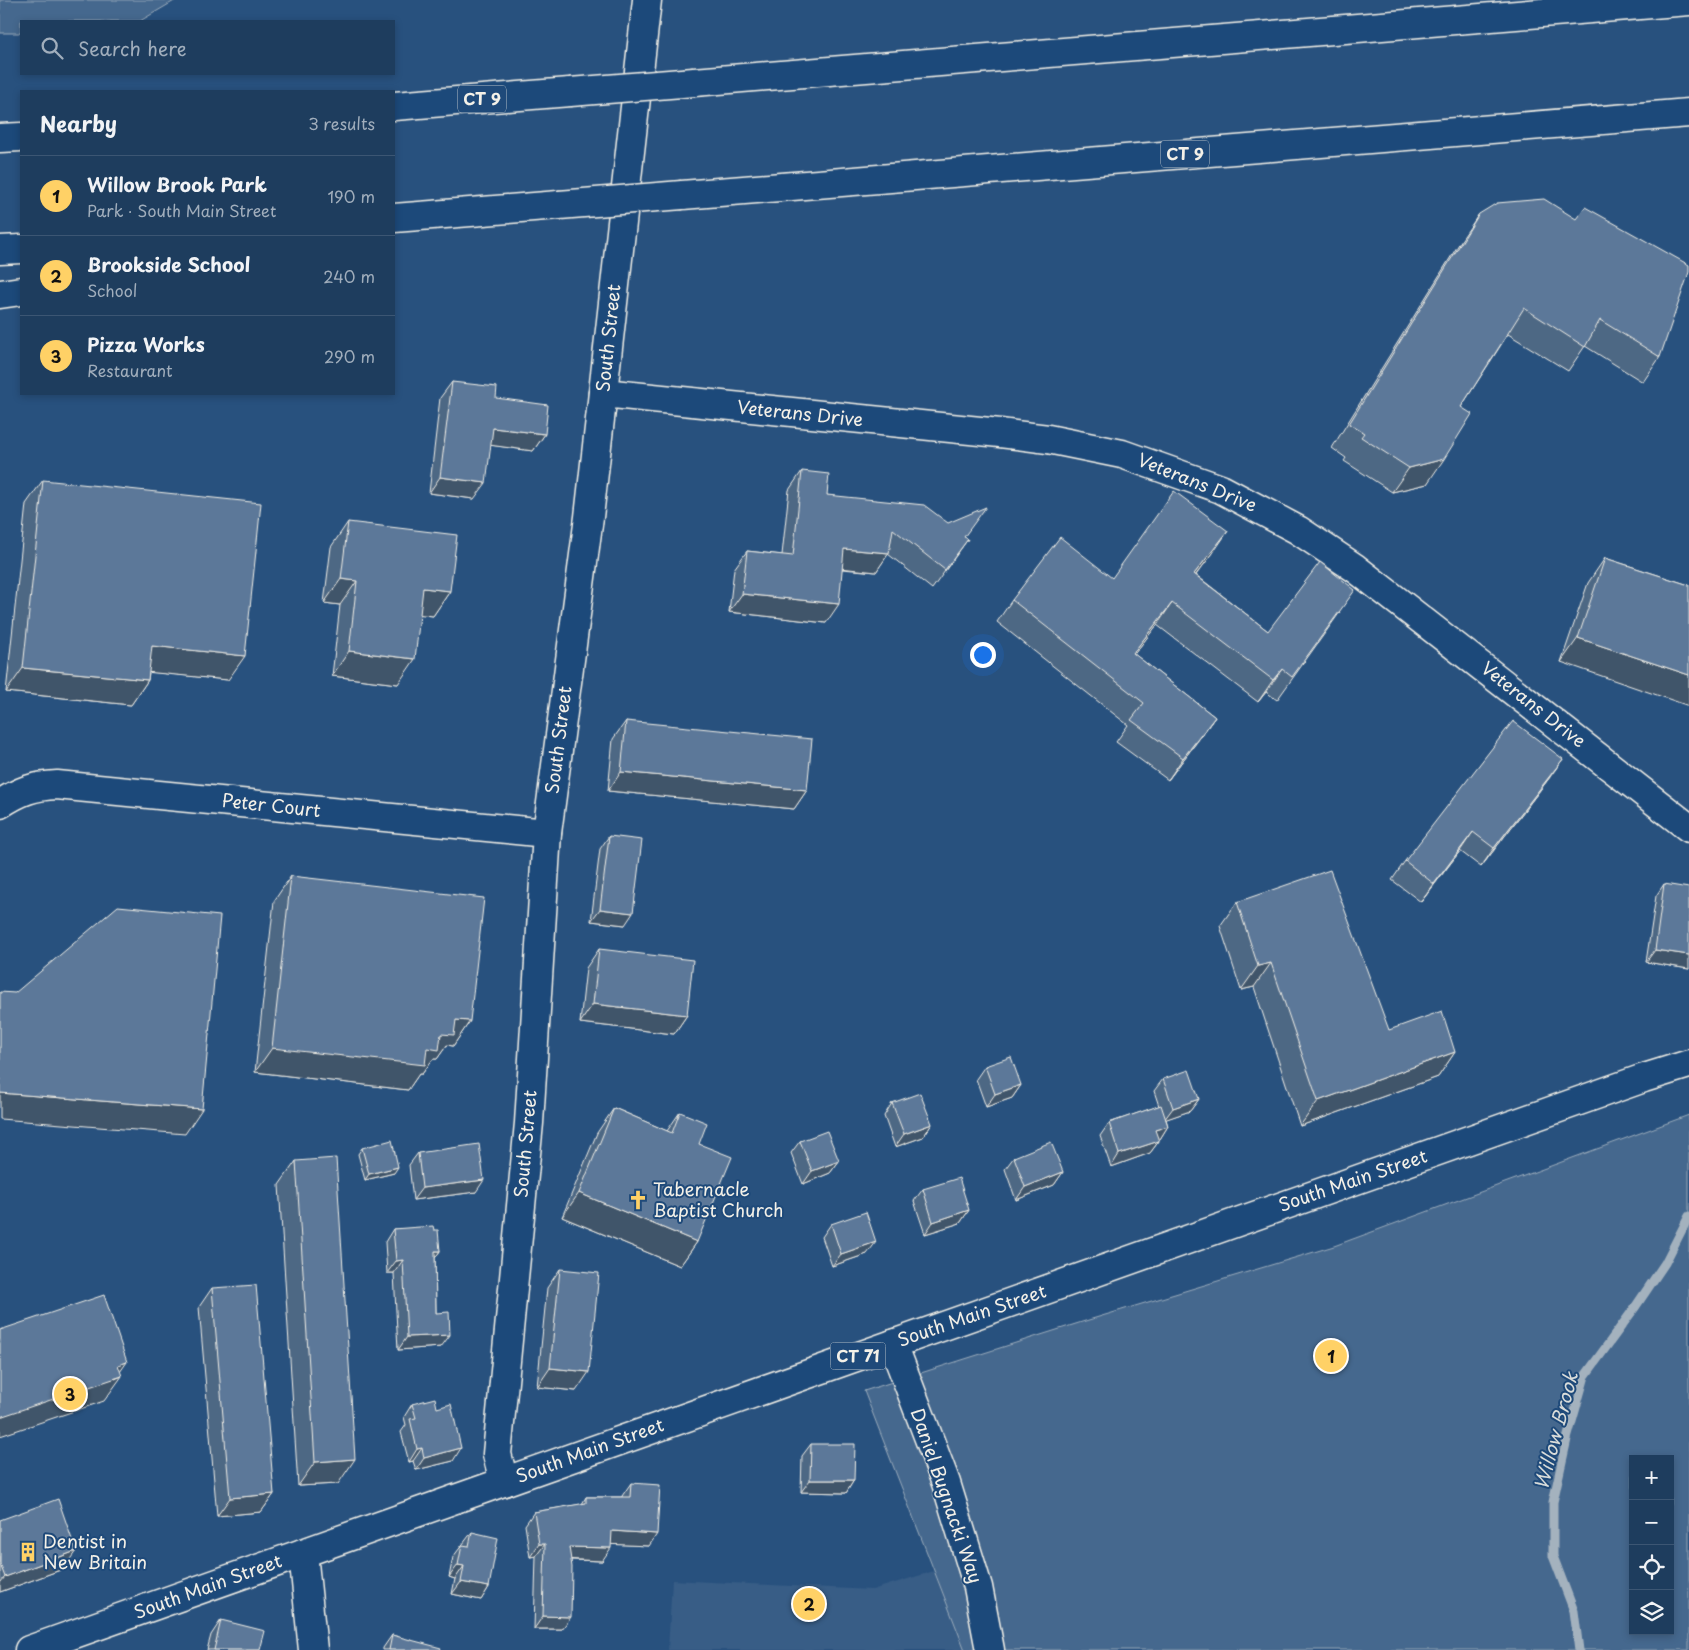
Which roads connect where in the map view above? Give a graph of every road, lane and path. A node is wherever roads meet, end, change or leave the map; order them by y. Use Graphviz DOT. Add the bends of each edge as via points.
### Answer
graph roads {
  1 [pos="647,0"];
  2 [pos="1689,1"];
  3 [pos="395,106"];
  4 [pos="1689,113"];
  5 [pos="20,137"];
  6 [pos="0,138"];
  7 [pos="395,218"];
  8 [pos="20,248"];
  9 [pos="0,250"];
  10 [pos="20,291"];
  11 [pos="0,294"];
  12 [pos="603,393"];
  13 [pos="0,804"];
  14 [pos="1689,828"];
  15 [pos="547,833"];
  16 [pos="1689,1064"];
  17 [pos="893,1344"];
  18 [pos="504,1482"];
  19 [pos="303,1553"];
  20 [pos="42,1648"];
  21 [pos="313,1650"];
  22 [pos="990,1650"];
  1 -- 12 [label="main road, South Street"];
  2 -- 3 [label="main road, CT 9, bridge"];
  4 -- 7 [label="main road, CT 9, bridge"];
  5 -- 6 [label="main road"];
  8 -- 9 [label="main road"];
  10 -- 11 [label="main road"];
  12 -- 14 [label="main road, Veterans Drive" via="1048,439 1122,454 1213,486 1260,508 1355,568"];
  12 -- 15 [label="main road, South Street"];
  13 -- 15 [label="main road, Peter Court" via="36,786 58,785"];
  15 -- 18 [label="main road, South Street" via="529,1123 497,1454"];
  16 -- 17 [label="main road, South Main Street / CT 71"];
  17 -- 18 [label="main road, South Main Street / CT 71"];
  17 -- 22 [label="main road, Daniel Bugnacki Way" via="948,1492 978,1587"];
  18 -- 19 [label="main road, South Main Street / CT 71"];
  19 -- 20 [label="main road, South Main Street / CT 71"];
  19 -- 21 [label="main road"];
}
